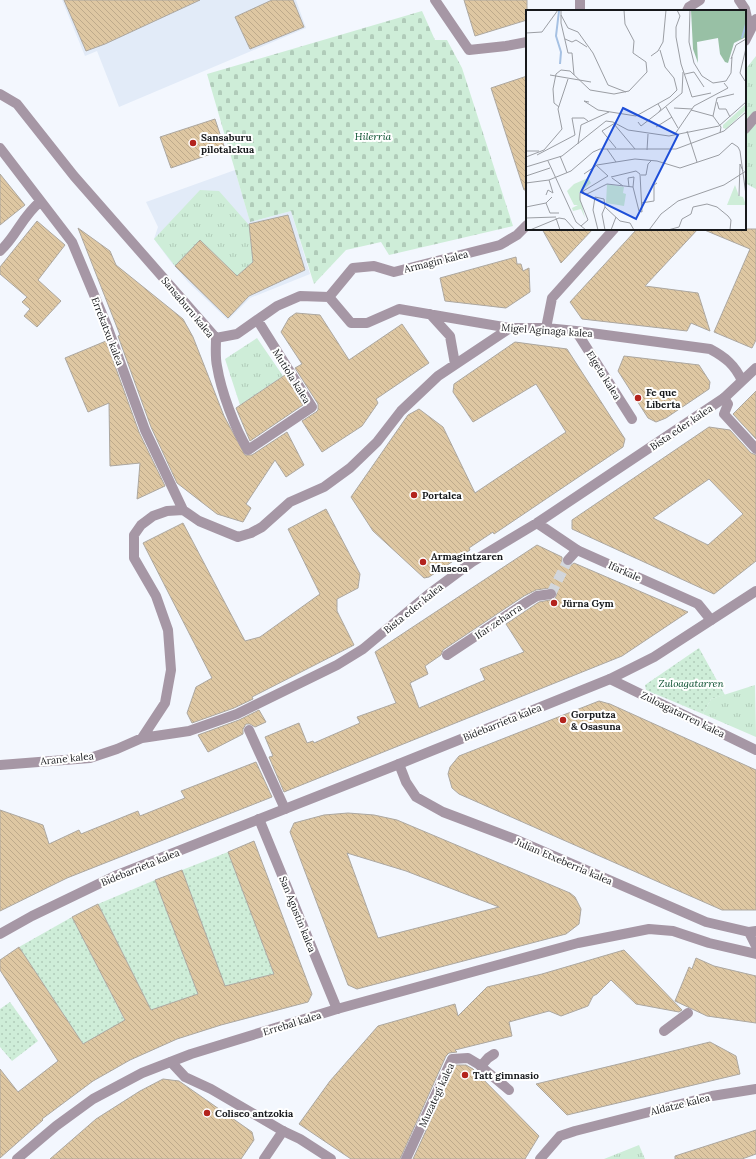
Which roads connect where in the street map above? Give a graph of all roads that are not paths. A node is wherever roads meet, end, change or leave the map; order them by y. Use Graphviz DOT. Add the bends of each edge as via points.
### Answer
graph roads {
  1 [pos="435,0"];
  2 [pos="700,0"];
  3 [pos="739,0"];
  4 [pos="688,10"];
  5 [pos="745,10"];
  6 [pos="746,13"];
  7 [pos="756,19"];
  8 [pos="750,31"];
  9 [pos="746,39"];
  10 [pos="526,42"];
  11 [pos="0,94"];
  12 [pos="756,116"];
  13 [pos="746,128"];
  14 [pos="0,148"];
  15 [pos="40,202"];
  16 [pos="526,226"];
  17 [pos="613,230"];
  18 [pos="0,251"];
  19 [pos="329,297"];
  20 [pos="430,314"];
  21 [pos="258,320"];
  22 [pos="510,328"];
  23 [pos="546,328"];
  24 [pos="576,331"];
  25 [pos="216,338"];
  26 [pos="455,364"];
  27 [pos="756,368"];
  28 [pos="742,381"];
  29 [pos="724,398"];
  30 [pos="632,419"];
  31 [pos="756,449"];
  32 [pos="248,450"];
  33 [pos="182,510"];
  34 [pos="536,523"];
  35 [pos="577,550"];
  36 [pos="568,560"];
  37 [pos="756,591"];
  38 [pos="552,594"];
  39 [pos="711,620"];
  40 [pos="447,655"];
  41 [pos="610,679"];
  42 [pos="250,730"];
  43 [pos="142,738"];
  44 [pos="756,750"];
  45 [pos="399,764"];
  46 [pos="0,765"];
  47 [pos="285,809"];
  48 [pos="259,819"];
  49 [pos="752,932"];
  50 [pos="0,934"];
  51 [pos="756,946"];
  52 [pos="756,954"];
  53 [pos="337,1009"];
  54 [pos="688,1013"];
  55 [pos="664,1031"];
  56 [pos="494,1054"];
  57 [pos="171,1062"];
  58 [pos="481,1066"];
  59 [pos="509,1090"];
  60 [pos="756,1090"];
  61 [pos="282,1131"];
  62 [pos="28,1154"];
  63 [pos="17,1159"];
  64 [pos="264,1159"];
  65 [pos="331,1159"];
  66 [pos="406,1159"];
  67 [pos="540,1159"];
  1 -- 10 [label="street" via="469,50"];
  2 -- 4 [label="street"];
  3 -- 5 [label="street"];
  6 -- 8 [label="street"];
  7 -- 8 [label="street"];
  8 -- 9 [label="street"];
  11 -- 25 [label="street, Sansaburu kalea" via="17,104 74,176"];
  12 -- 13 [label="street"];
  14 -- 15 [label="street, Errekatxu kalea"];
  15 -- 18 [label="street" via="33,207 10,242"];
  15 -- 33 [label="street, Errekatxu kalea" via="72,242 107,326 145,430"];
  16 -- 19 [label="street, Armagin kalea" via="500,245 394,272 374,266 354,268"];
  17 -- 23 [label="street" via="552,298"];
  19 -- 20 [label="street, Migel Aginaga kalea" via="351,323 367,323 399,309"];
  19 -- 21 [label="street" via="300,296 277,306"];
  20 -- 22 [label="street, Migel Aginaga kalea"];
  20 -- 26 [label="street" via="450,336"];
  21 -- 25 [label="street" via="237,334"];
  21 -- 32 [label="street, Mutiola kalea" via="312,407"];
  22 -- 23 [label="street, Migel Aginaga kalea"];
  22 -- 26 [label="street"];
  23 -- 24 [label="street, Migel Aginaga kalea"];
  24 -- 28 [label="street, Migel Aginaga kalea" via="710,349 725,357 738,370"];
  24 -- 30 [label="street, Elgeta kalea"];
  25 -- 32 [label="street, Sansaburu kalea" via="217,366 232,415"];
  26 -- 33 [label="street" via="438,376 401,411 377,442 350,468 324,487 290,502 262,527 251,533 238,536 199,521"];
  27 -- 28 [label="street, Bista eder kalea"];
  28 -- 29 [label="street, Bista eder kalea"];
  29 -- 31 [label="street" via="728,404 724,414"];
  29 -- 34 [label="street, Bista eder kalea"];
  33 -- 43 [label="street" via="167,511 153,516 141,525 134,535 134,558 156,596 168,630 171,670 165,703"];
  34 -- 35 [label="street, Ifarkale"];
  34 -- 43 [label="street, Bista eder kalea" via="472,562 363,649 312,678 237,714 190,731"];
  35 -- 36 [label="street"];
  35 -- 39 [label="street, Ifarkale" via="698,604"];
  37 -- 39 [label="street, Bidebarrieta kalea"];
  38 -- 40 [label="street, Ifar zeharra" via="537,596"];
  39 -- 41 [label="street, Bidebarrieta kalea" via="654,657"];
  41 -- 44 [label="street, Zuloagatarren kalea"];
  41 -- 45 [label="street, Bidebarrieta kalea"];
  42 -- 47 [label="street"];
  43 -- 46 [label="street, Arane kalea" via="90,758"];
  45 -- 47 [label="street, Bidebarrieta kalea"];
  45 -- 49 [label="street, Julian Etxeberria kalea" via="416,798 443,812 516,840 706,922"];
  47 -- 48 [label="street, Bidebarrieta kalea"];
  48 -- 50 [label="street, Bidebarrieta kalea" via="115,876"];
  48 -- 53 [label="street, San Agustin kalea"];
  49 -- 51 [label="street, Julian Etxeberria kalea"];
  52 -- 53 [label="street, Errebal kalea" via="673,931 649,929 578,943"];
  53 -- 57 [label="street, Errebal kalea"];
  54 -- 55 [label="street"];
  56 -- 58 [label="street"];
  57 -- 61 [label="street" via="185,1077 211,1089"];
  57 -- 62 [label="street, Errebal kalea" via="142,1073 93,1100"];
  58 -- 59 [label="street, Muzategi kalea"];
  58 -- 66 [label="street, Muzategi kalea" via="468,1058 452,1059"];
  60 -- 67 [label="street, Aldatze kalea" via="712,1096 560,1136"];
  61 -- 64 [label="street"];
  61 -- 65 [label="street"];
  62 -- 63 [label="street, Errebal kalea"];
}
